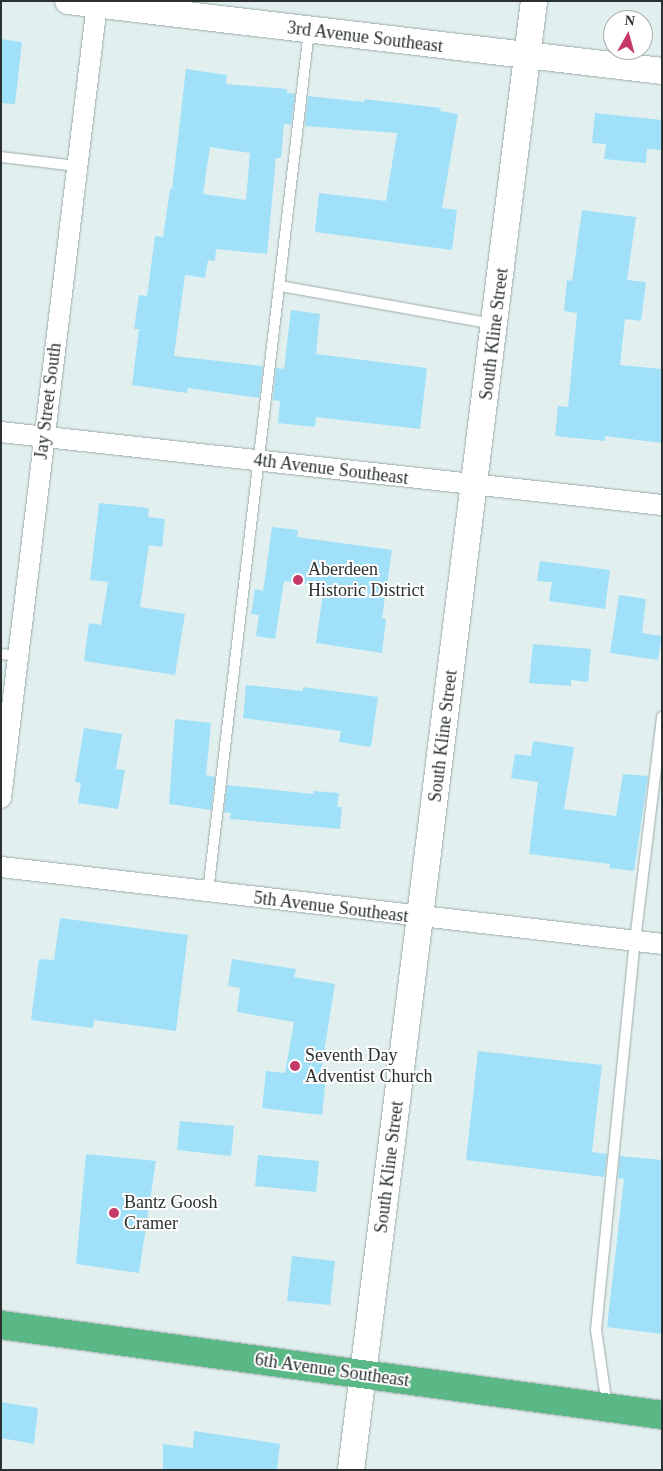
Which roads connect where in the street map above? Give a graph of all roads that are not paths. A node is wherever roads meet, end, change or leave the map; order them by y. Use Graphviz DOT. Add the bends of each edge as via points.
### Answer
graph roads {
  1 [pos="68,1"];
  2 [pos="534,1"];
  3 [pos="97,4"];
  4 [pos="309,31"];
  5 [pos="527,56"];
  6 [pos="662,71"];
  7 [pos="1,157"];
  8 [pos="77,166"];
  9 [pos="280,286"];
  10 [pos="495,324"];
  11 [pos="1,432"];
  12 [pos="44,437"];
  13 [pos="260,461"];
  14 [pos="475,485"];
  15 [pos="662,505"];
  16 [pos="9,655"];
  17 [pos="662,717"];
  18 [pos="1,798"];
  19 [pos="1,866"];
  20 [pos="208,892"];
  21 [pos="420,918"];
  22 [pos="635,941"];
  23 [pos="662,944"];
  24 [pos="1,1326"];
  25 [pos="363,1374"];
  26 [pos="607,1407"];
  27 [pos="662,1415"];
  28 [pos="351,1470"];
  1 -- 3 [label="street, 3rd Avenue Southeast"];
  2 -- 5 [label="street, South Kline Street"];
  3 -- 4 [label="street, 3rd Avenue Southeast"];
  3 -- 8 [label="street, Jay Street South"];
  4 -- 5 [label="street, 3rd Avenue Southeast"];
  4 -- 9 [label="lane"];
  5 -- 6 [label="street, 3rd Avenue Southeast"];
  5 -- 10 [label="street, South Kline Street"];
  7 -- 8 [label="lane"];
  8 -- 12 [label="street, Jay Street South"];
  9 -- 10 [label="lane"];
  9 -- 13 [label="lane"];
  10 -- 14 [label="street, South Kline Street"];
  11 -- 12 [label="street, 4th Avenue Southeast"];
  12 -- 13 [label="street, 4th Avenue Southeast"];
  12 -- 16 [label="street, Jay Street South"];
  13 -- 14 [label="street, 4th Avenue Southeast"];
  13 -- 20 [label="lane"];
  14 -- 15 [label="street, 4th Avenue Southeast"];
  14 -- 21 [label="street, South Kline Street"];
  16 -- 18 [label="street, Jay Street South"];
  17 -- 22 [label="lane"];
  19 -- 20 [label="street, 5th Avenue Southeast"];
  20 -- 21 [label="street, 5th Avenue Southeast"];
  21 -- 22 [label="street, 5th Avenue Southeast"];
  21 -- 25 [label="street, South Kline Street"];
  22 -- 23 [label="street, 5th Avenue Southeast"];
  22 -- 26 [label="lane" via="596,1330"];
  24 -- 25 [label="highway, 6th Avenue Southeast"];
  25 -- 26 [label="highway, 6th Avenue Southeast"];
  25 -- 28 [label="street, South Kline Street"];
  26 -- 27 [label="highway, 6th Avenue Southeast"];
}
